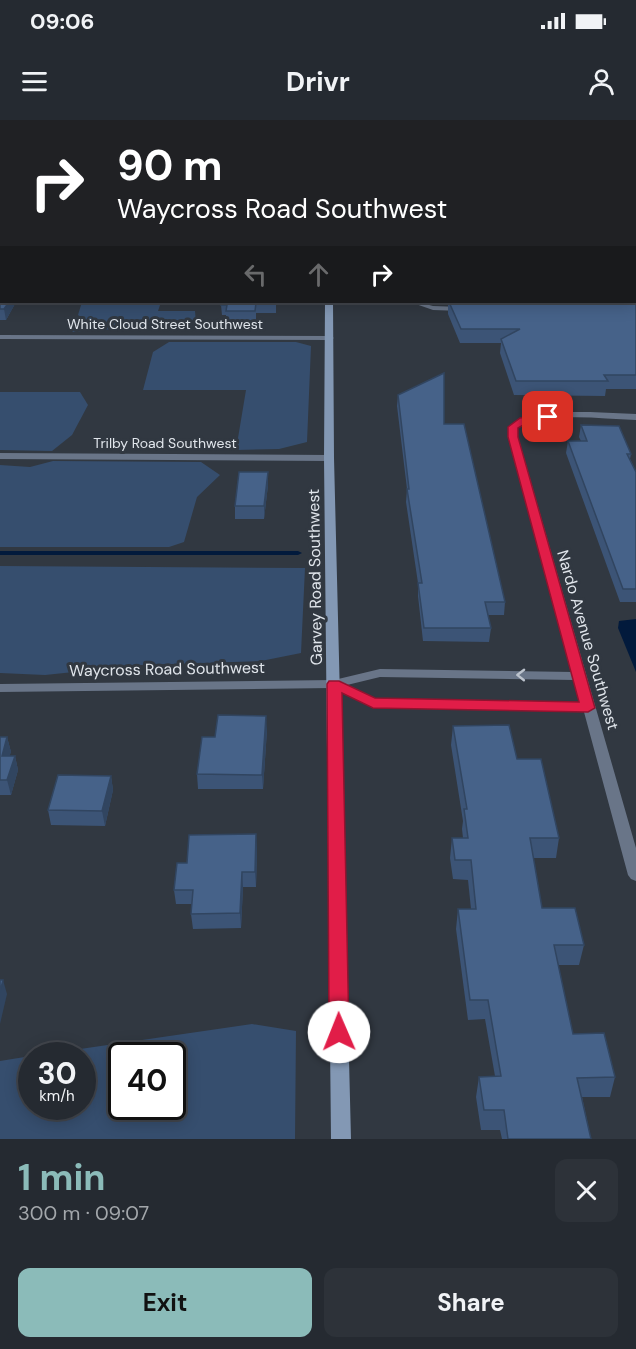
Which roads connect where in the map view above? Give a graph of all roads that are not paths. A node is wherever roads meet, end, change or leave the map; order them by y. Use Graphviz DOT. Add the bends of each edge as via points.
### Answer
graph roads {
  1 [pos="329,303"];
  2 [pos="416,303"];
  3 [pos="470,308"];
  4 [pos="0,337"];
  5 [pos="330,338"];
  6 [pos="636,417"];
  7 [pos="0,456"];
  8 [pos="329,458"];
  9 [pos="579,676"];
  10 [pos="334,684"];
  11 [pos="0,688"];
  12 [pos="588,708"];
  13 [pos="636,875"];
  14 [pos="340,1139"];
  1 -- 5 [label="street, Garvey Road Southwest"];
  2 -- 3 [label="lane" via="433,308"];
  4 -- 5 [label="street, White Cloud Street Southwest"];
  5 -- 8 [label="street, Garvey Road Southwest"];
  6 -- 9 [label="street, Nardo Avenue Southwest" via="548,417 524,420 513,427"];
  7 -- 8 [label="street, Trilby Road Southwest"];
  8 -- 10 [label="street, Garvey Road Southwest"];
  9 -- 10 [label="street, Waycross Road Southwest, one-way" via="380,673"];
  9 -- 12 [label="street, Nardo Avenue Southwest"];
  10 -- 11 [label="street, Waycross Road Southwest"];
  10 -- 12 [label="street, Waycross Road Southwest" via="373,703"];
  10 -- 14 [label="street, Garvey Road Southwest"];
  12 -- 13 [label="street, Nardo Avenue Southwest"];
}
